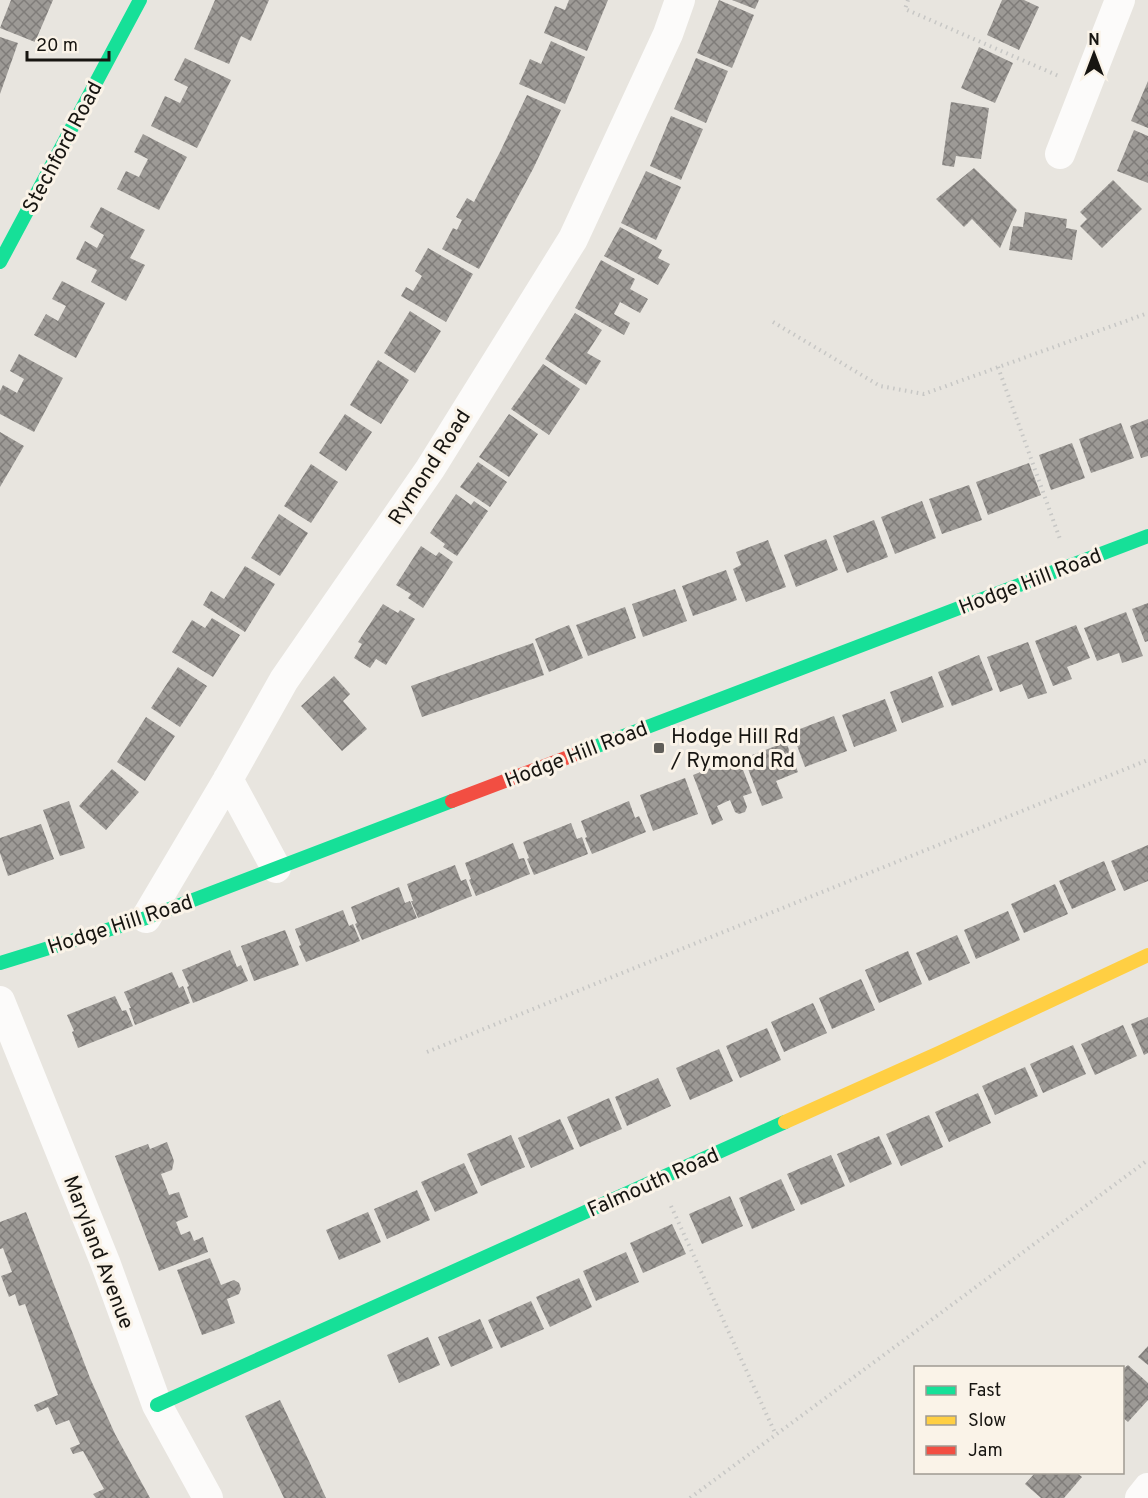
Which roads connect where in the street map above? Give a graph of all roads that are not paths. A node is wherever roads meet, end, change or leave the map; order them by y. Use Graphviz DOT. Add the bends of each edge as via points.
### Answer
graph roads {
  1 [pos="140,0"];
  2 [pos="680,0"];
  3 [pos="1119,0"];
  4 [pos="1060,154"];
  5 [pos="0,262"];
  6 [pos="1148,536"];
  7 [pos="228,779"];
  8 [pos="276,868"];
  9 [pos="147,918"];
  10 [pos="1148,955"];
  11 [pos="0,963"];
  12 [pos="0,1001"];
  13 [pos="157,1405"];
  14 [pos="1148,1488"];
  15 [pos="208,1498"];
  16 [pos="1140,1498"];
  1 -- 5 [label="street, Stechford Road"];
  2 -- 7 [label="street, Rymond Road" via="573,238 430,469 284,680"];
  3 -- 4 [label="street"];
  6 -- 8 [label="street, Hodge Hill Road"];
  7 -- 8 [label="street"];
  7 -- 9 [label="street, Rymond Road"];
  8 -- 9 [label="street, Hodge Hill Road"];
  9 -- 11 [label="street, Hodge Hill Road"];
  10 -- 13 [label="street, Falmouth Road"];
  12 -- 13 [label="street, Maryland Avenue" via="105,1262"];
  13 -- 15 [label="street, Maryland Avenue"];
  14 -- 16 [label="street"];
}
